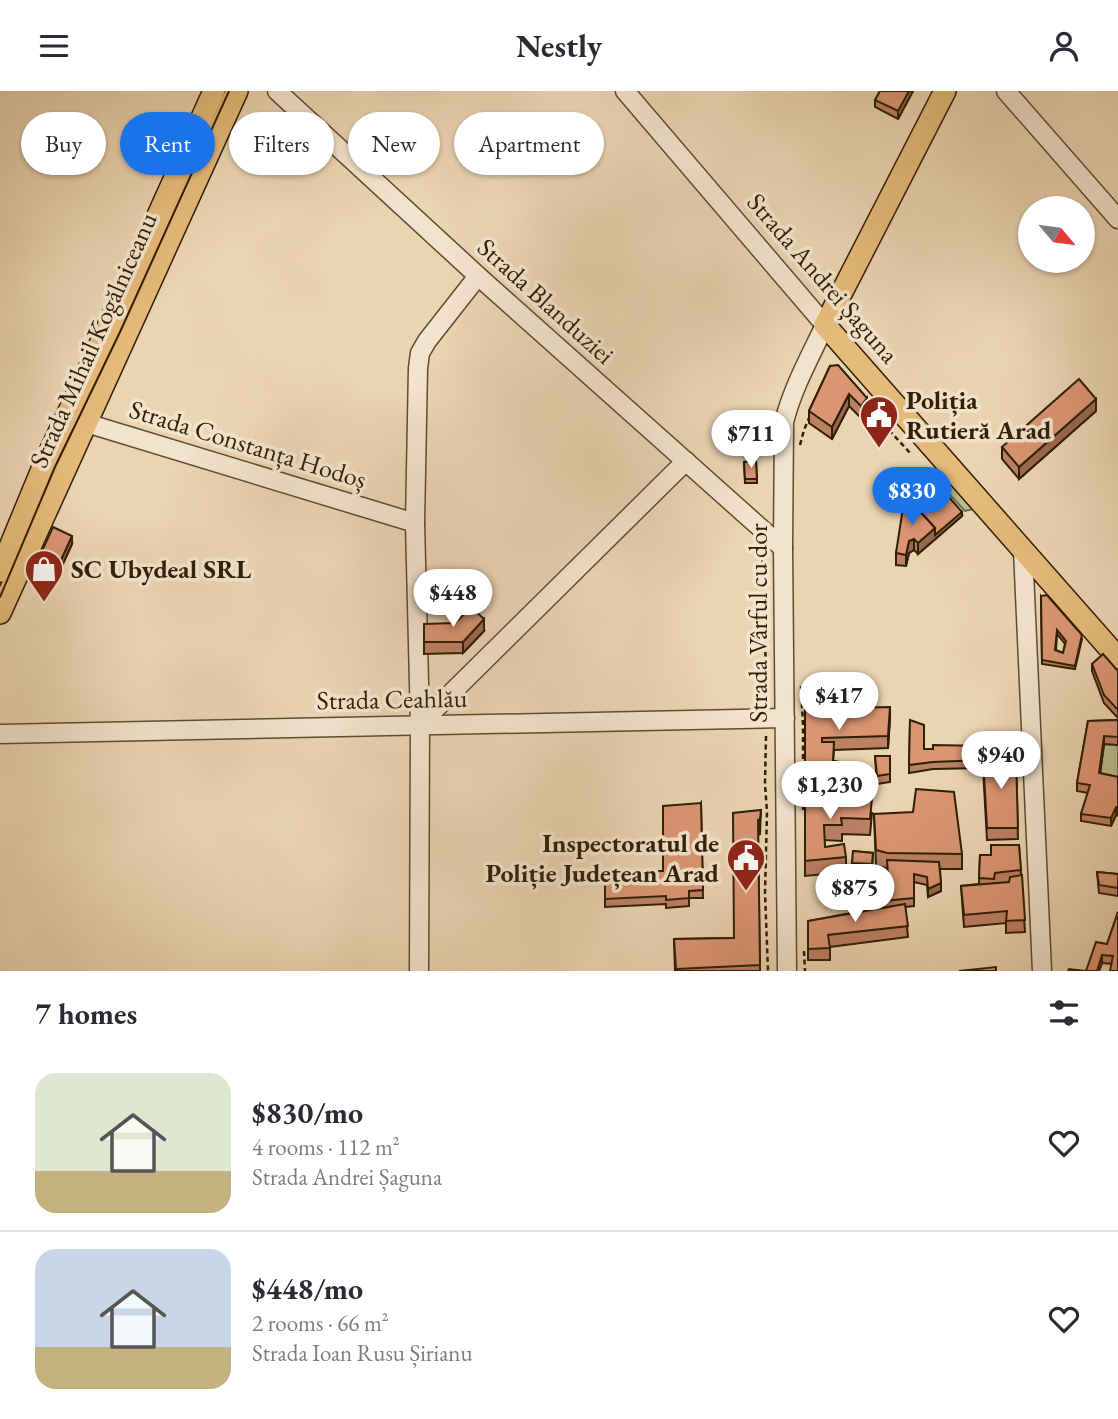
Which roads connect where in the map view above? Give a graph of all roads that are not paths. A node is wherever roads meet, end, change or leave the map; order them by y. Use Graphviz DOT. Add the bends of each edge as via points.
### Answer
graph roads {
  1 [pos="215,91"];
  2 [pos="237,91"];
  3 [pos="277,91"];
  4 [pos="625,91"];
  5 [pos="945,91"];
  6 [pos="1006,91"];
  7 [pos="1118,219"];
  8 [pos="478,276"];
  9 [pos="825,325"];
  10 [pos="76,420"];
  11 [pos="686,461"];
  12 [pos="415,523"];
  13 [pos="783,548"];
  14 [pos="1023,550"];
  15 [pos="0,569"];
  16 [pos="0,613"];
  17 [pos="1118,658"];
  18 [pos="785,718"];
  19 [pos="420,724"];
  20 [pos="0,734"];
  21 [pos="419,971"];
  22 [pos="788,971"];
  23 [pos="1042,971"];
  1 -- 10 [label="main road, Strada Mihail Kogălniceanu"];
  2 -- 10 [label="main road, Strada Mihail Kogălniceanu"];
  3 -- 8 [label="street, Strada Blanduziei"];
  4 -- 9 [label="street, Strada Andrei Șaguna"];
  5 -- 9 [label="main road"];
  6 -- 7 [label="street"];
  8 -- 11 [label="street, Strada Blanduziei"];
  8 -- 12 [label="street" via="420,353"];
  9 -- 13 [label="street, Strada Vârful cu dor" via="784,422"];
  9 -- 14 [label="main road, Strada Andrei Șaguna"];
  10 -- 12 [label="street, Strada Constanța Hodoș"];
  10 -- 15 [label="main road, Strada Mihail Kogălniceanu" via="45,462"];
  10 -- 16 [label="main road, Strada Mihail Kogălniceanu"];
  11 -- 13 [label="street, Strada Blanduziei"];
  11 -- 19 [label="street"];
  12 -- 19 [label="street"];
  13 -- 18 [label="street, Strada Vârful cu dor"];
  14 -- 17 [label="main road, Strada Andrei Șaguna"];
  14 -- 23 [label="street"];
  18 -- 19 [label="street, Strada Ceahlău"];
  18 -- 22 [label="street, Strada Vârful cu dor"];
  19 -- 20 [label="street, Strada Ceahlău"];
  19 -- 21 [label="street"];
}
